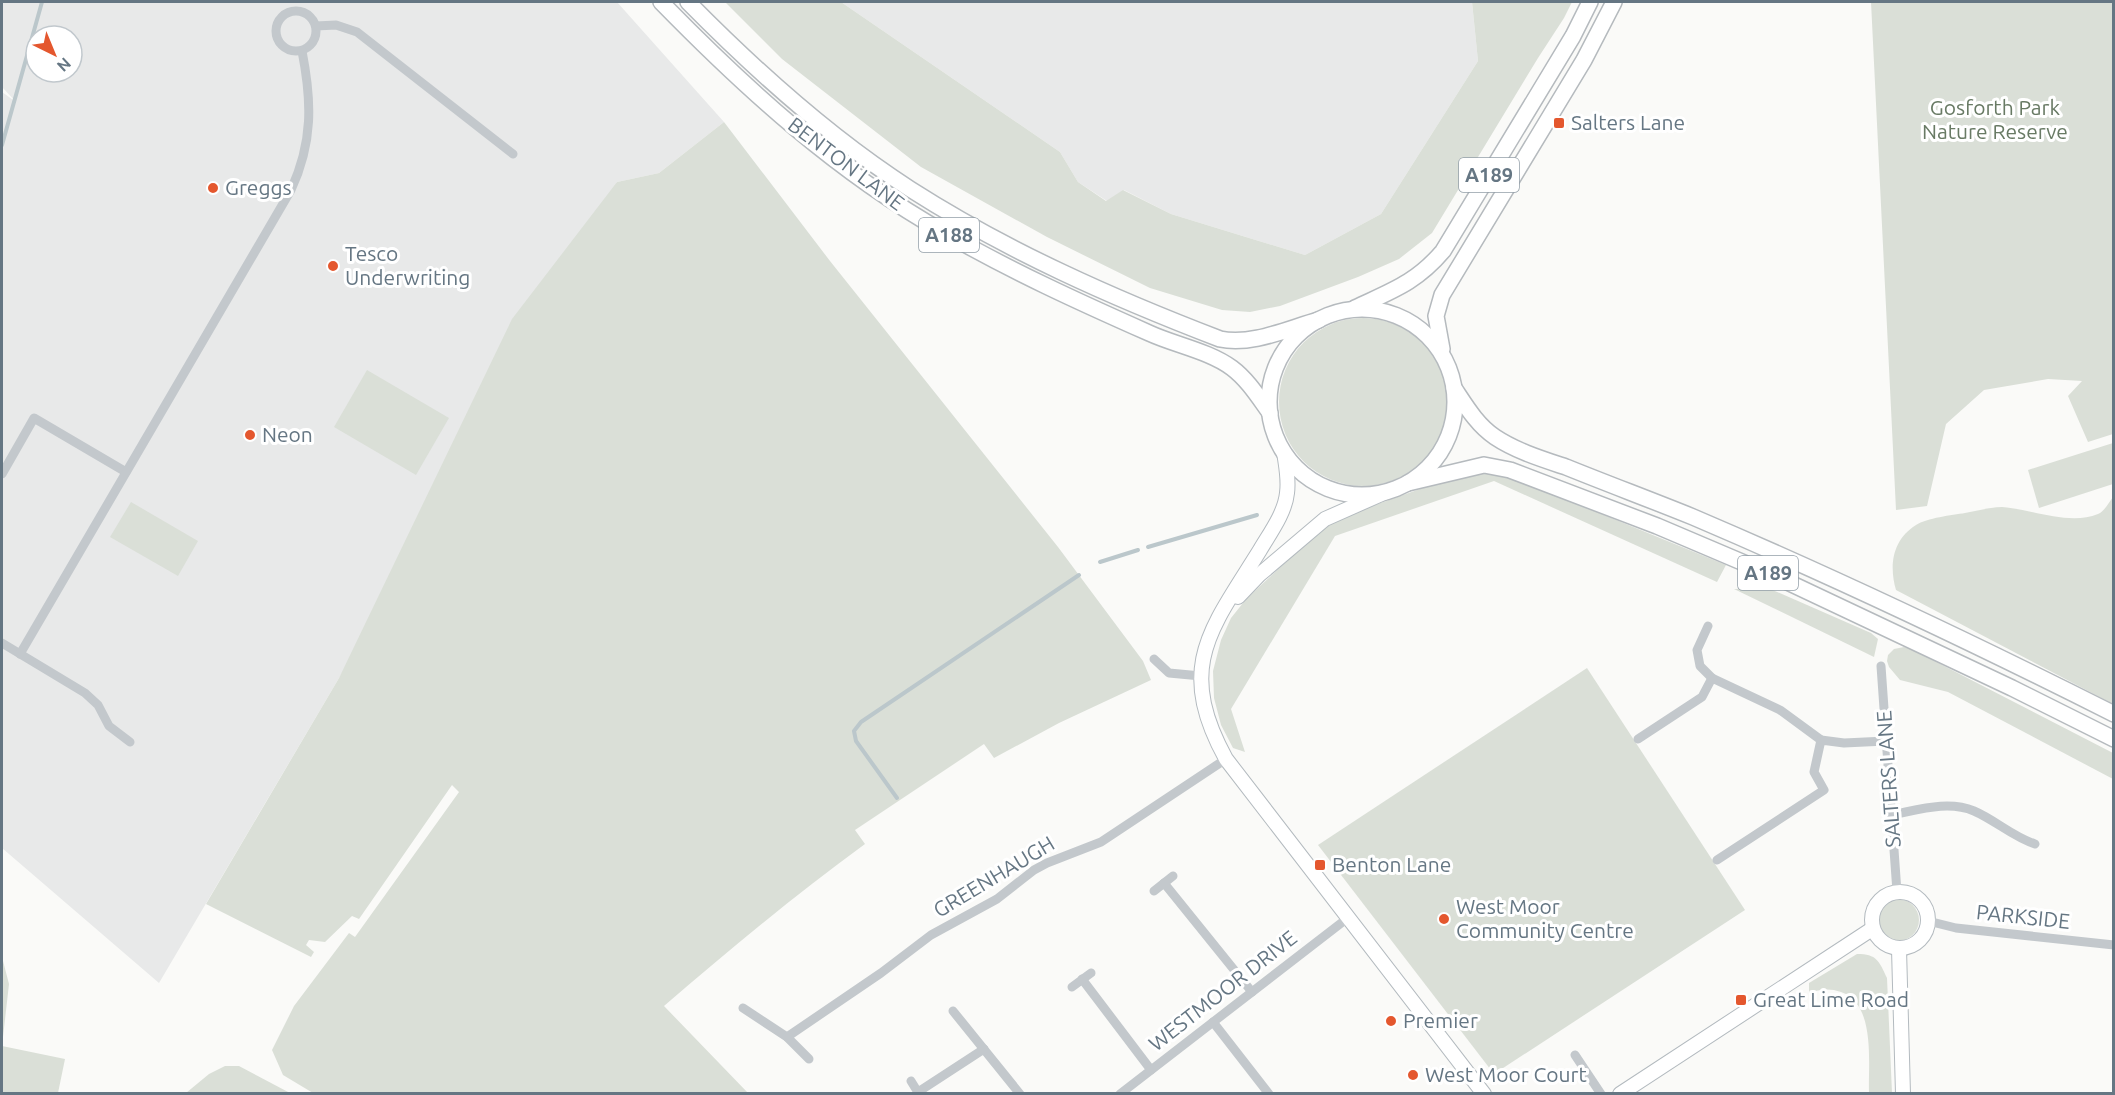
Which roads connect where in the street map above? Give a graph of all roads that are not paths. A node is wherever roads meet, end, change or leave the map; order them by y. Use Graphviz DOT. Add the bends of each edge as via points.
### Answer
graph roads {
  1 [pos="661,2"];
  2 [pos="688,2"];
  3 [pos="1590,2"];
  4 [pos="1614,2"];
  5 [pos="294,6"];
  6 [pos="316,26"];
  7 [pos="302,51"];
  8 [pos="513,154"];
  9 [pos="1349,310"];
  10 [pos="1319,320"];
  11 [pos="1444,357"];
  12 [pos="1454,388"];
  13 [pos="1270,413"];
  14 [pos="1284,452"];
  15 [pos="126,472"];
  16 [pos="2,474"];
  17 [pos="1408,483"];
  18 [pos="1386,492"];
  19 [pos="1217,620"];
  20 [pos="1708,626"];
  21 [pos="2,644"];
  22 [pos="20,654"];
  23 [pos="1154,659"];
  24 [pos="1881,666"];
  25 [pos="1201,676"];
  26 [pos="1712,678"];
  27 [pos="2114,714"];
  28 [pos="2114,739"];
  29 [pos="1638,740"];
  30 [pos="1821,740"];
  31 [pos="1886,741"];
  32 [pos="130,742"];
  33 [pos="1226,759"];
  34 [pos="1891,815"];
  35 [pos="2035,844"];
  36 [pos="1717,860"];
  37 [pos="1173,876"];
  38 [pos="1164,882"];
  39 [pos="1154,891"];
  40 [pos="1897,892"];
  41 [pos="1349,917"];
  42 [pos="1928,921"];
  43 [pos="1872,929"];
  44 [pos="2114,945"];
  45 [pos="1899,949"];
  46 [pos="1091,973"];
  47 [pos="1082,979"];
  48 [pos="1072,987"];
  49 [pos="1252,992"];
  50 [pos="743,1008"];
  51 [pos="953,1011"];
  52 [pos="1213,1022"];
  53 [pos="787,1037"];
  54 [pos="984,1049"];
  55 [pos="1575,1055"];
  56 [pos="809,1059"];
  57 [pos="1151,1070"];
  58 [pos="911,1081"];
  59 [pos="918,1093"];
  60 [pos="1020,1094"];
  61 [pos="1120,1094"];
  62 [pos="1269,1094"];
  63 [pos="1484,1094"];
  64 [pos="1601,1094"];
  65 [pos="1620,1094"];
  66 [pos="1903,1094"];
  1 -- 13 [label="main road, BENTON LANE / A188" via="774,110 868,184 943,232 1034,281 1227,365 1241,376"];
  2 -- 10 [label="main road, BENTON LANE / A188" via="788,95 869,161 1015,249 1151,312 1220,339 1243,340"];
  3 -- 9 [label="main road, A189" via="1443,250 1412,280"];
  4 -- 11 [label="main road, A189" via="1584,60 1442,295 1436,316"];
  5 -- 6 [label="street" via="310,16"];
  5 -- 7 [label="street" via="280,18 276,33 284,48"];
  6 -- 7 [label="street" via="314,42"];
  6 -- 8 [label="street" via="336,25 357,32"];
  7 -- 15 [label="street" via="310,120 298,176"];
  9 -- 10 [label="main road, A189"];
  9 -- 11 [label="main road, A189" via="1381,311 1411,323 1424,332"];
  10 -- 13 [label="main road, A189" via="1297,336 1280,359 1271,385"];
  11 -- 12 [label="main road, A189"];
  12 -- 17 [label="main road, A189" via="1454,420 1442,450"];
  12 -- 27 [label="main road, A189" via="1471,415 1509,445 1767,549"];
  13 -- 14 [label="main road, A189"];
  14 -- 18 [label="main road, A189" via="1303,474 1328,489 1357,495"];
  14 -- 19 [label="main road" via="1288,478 1284,506"];
  15 -- 16 [label="street" via="34,418"];
  15 -- 22 [label="street"];
  17 -- 18 [label="main road, A189"];
  17 -- 28 [label="main road, A189" via="1473,466 1510,470 1777,577"];
  18 -- 19 [label="main road" via="1338,512 1311,529 1259,574"];
  19 -- 25 [label="main road" via="1204,649"];
  20 -- 26 [label="street" via="1697,650 1700,666"];
  21 -- 22 [label="street"];
  22 -- 32 [label="street" via="93,699 109,726"];
  23 -- 25 [label="street" via="1169,673"];
  24 -- 31 [label="street, SALTERS LANE"];
  25 -- 33 [label="main road" via="1208,720"];
  26 -- 29 [label="street" via="1702,697"];
  26 -- 30 [label="street" via="1780,710"];
  30 -- 31 [label="street"];
  30 -- 36 [label="street" via="1814,772 1824,790"];
  31 -- 34 [label="street, SALTERS LANE"];
  33 -- 41 [label="main road"];
  33 -- 53 [label="street, GREENHAUGH" via="1101,842 1047,862 997,900 931,935"];
  34 -- 35 [label="street" via="1940,806 1964,808"];
  34 -- 40 [label="street, SALTERS LANE"];
  37 -- 38 [label="street"];
  38 -- 39 [label="street"];
  38 -- 49 [label="street"];
  40 -- 42 [label="main road" via="1918,899 1925,907"];
  40 -- 43 [label="main road" via="1881,899 1875,907"];
  41 -- 49 [label="street, WESTMOOR DRIVE"];
  41 -- 63 [label="main road"];
  42 -- 44 [label="street, PARKSIDE" via="1956,928"];
  42 -- 45 [label="main road" via="1920,941"];
  43 -- 45 [label="main road" via="1881,942"];
  43 -- 65 [label="main road"];
  45 -- 66 [label="main road"];
  46 -- 47 [label="street"];
  47 -- 48 [label="street"];
  47 -- 57 [label="street"];
  49 -- 52 [label="street, WESTMOOR DRIVE"];
  50 -- 53 [label="street"];
  51 -- 54 [label="street"];
  52 -- 57 [label="street, WESTMOOR DRIVE"];
  52 -- 62 [label="street"];
  53 -- 56 [label="street"];
  54 -- 59 [label="street"];
  54 -- 60 [label="street"];
  55 -- 64 [label="street"];
  57 -- 61 [label="street, WESTMOOR DRIVE"];
  58 -- 59 [label="street"];
}
